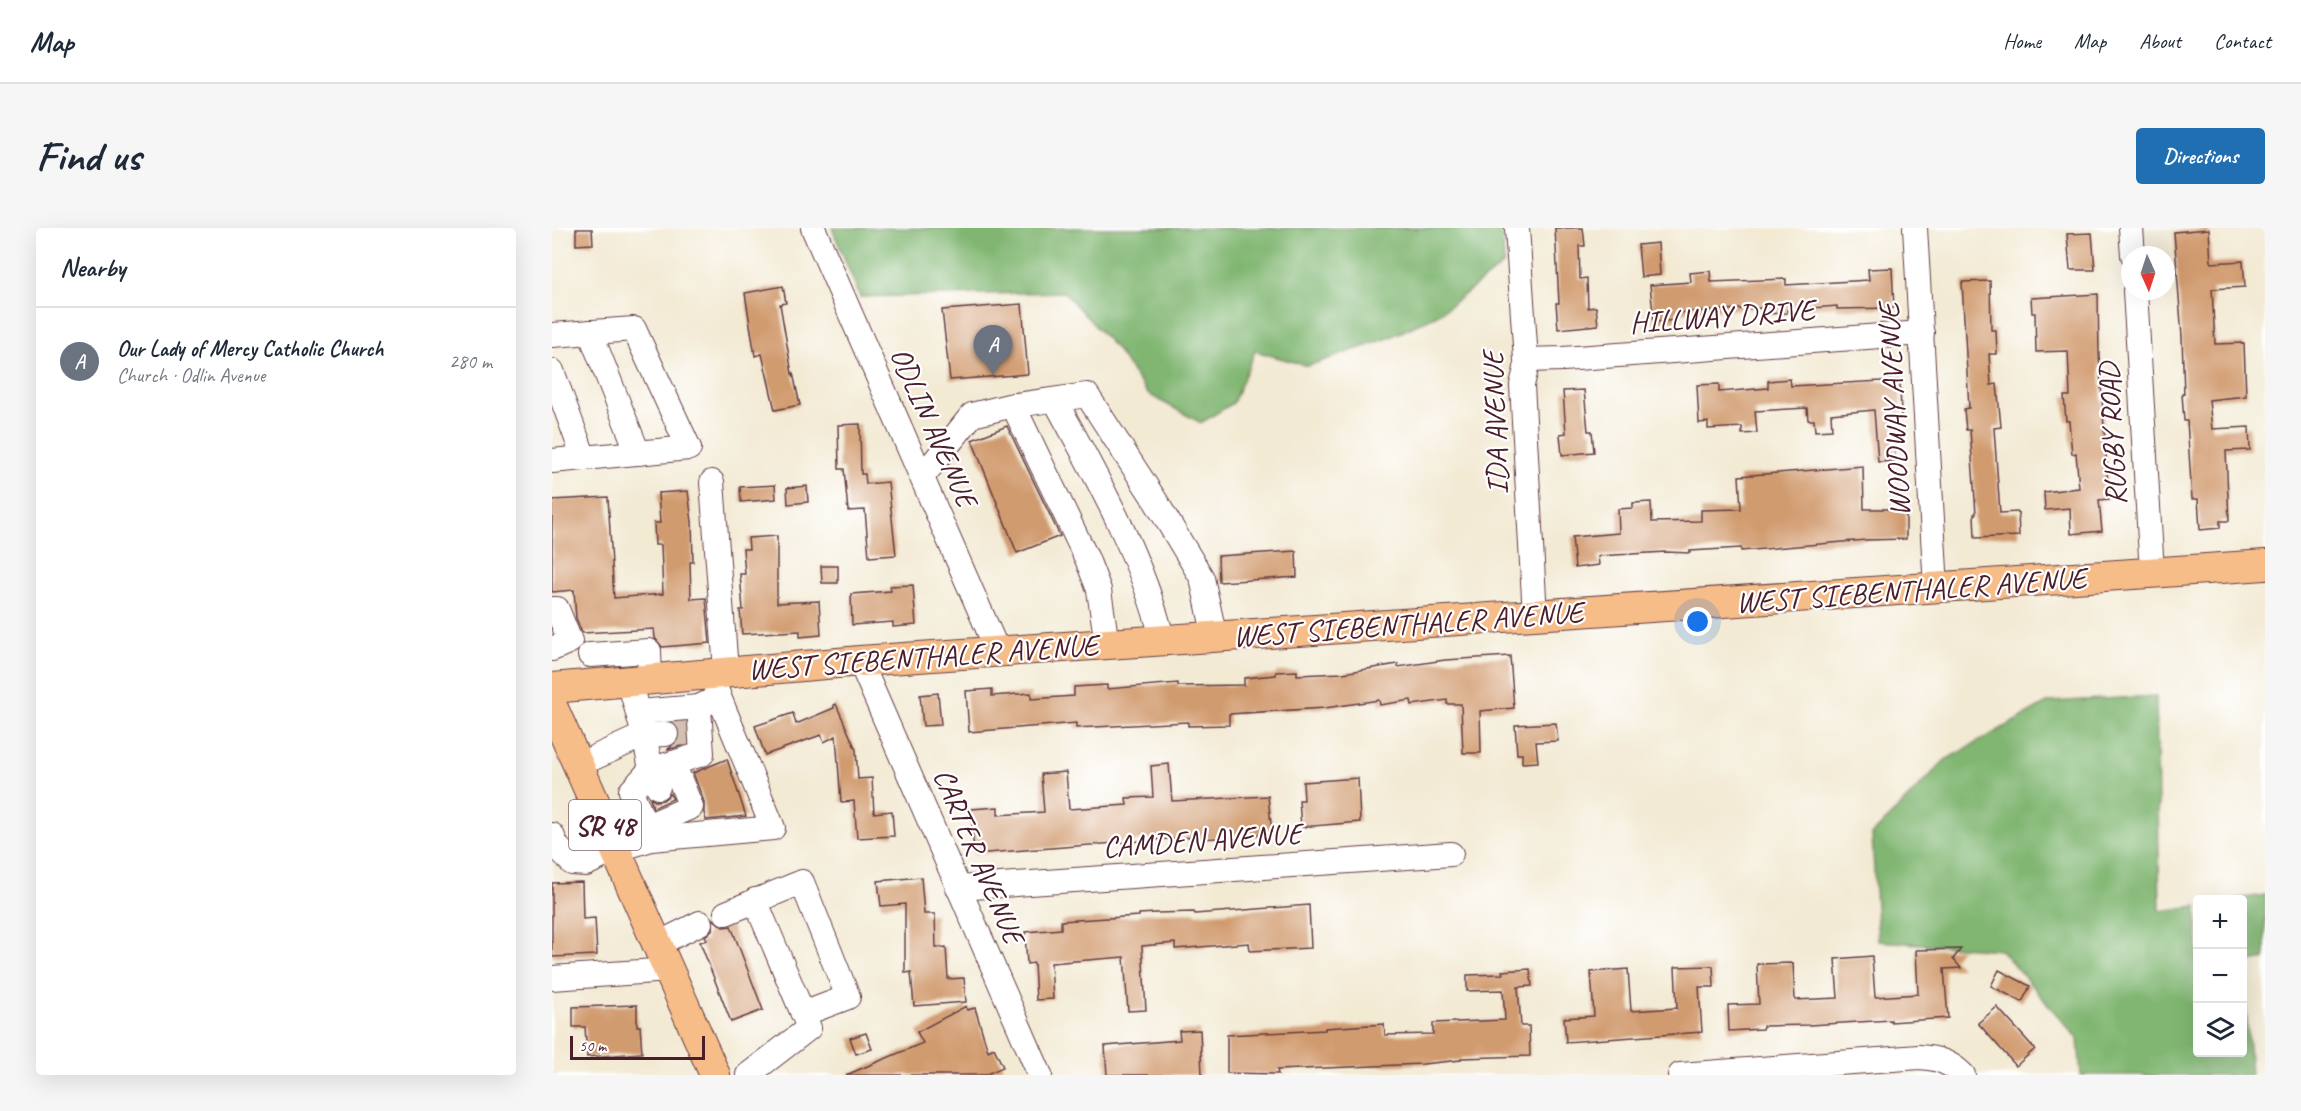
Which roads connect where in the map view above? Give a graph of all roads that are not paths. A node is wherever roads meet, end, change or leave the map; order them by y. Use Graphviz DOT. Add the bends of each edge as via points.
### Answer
graph roads {
  1 [pos="813,228"];
  2 [pos="1517,228"];
  3 [pos="1915,228"];
  4 [pos="2131,228"];
  5 [pos="2132,246"];
  6 [pos="2136,300"];
  7 [pos="590,332"];
  8 [pos="1922,333"];
  9 [pos="552,335"];
  10 [pos="1526,360"];
  11 [pos="552,371"];
  12 [pos="1055,400"];
  13 [pos="1013,405"];
  14 [pos="638,453"];
  15 [pos="584,458"];
  16 [pos="552,461"];
  17 [pos="922,477"];
  18 [pos="711,482"];
  19 [pos="2265,565"];
  20 [pos="2152,573"];
  21 [pos="1936,588"];
  22 [pos="552,609"];
  23 [pos="1535,616"];
  24 [pos="1215,638"];
  25 [pos="1163,641"];
  26 [pos="561,645"];
  27 [pos="1107,645"];
  28 [pos="998,652"];
  29 [pos="860,661"];
  30 [pos="591,670"];
  31 [pos="639,680"];
  32 [pos="714,687"];
  33 [pos="552,688"];
  34 [pos="552,706"];
  35 [pos="638,712"];
  36 [pos="655,735"];
  37 [pos="578,765"];
  38 [pos="660,773"];
  39 [pos="649,833"];
  40 [pos="552,835"];
  41 [pos="616,850"];
  42 [pos="1451,854"];
  43 [pos="958,888"];
  44 [pos="755,900"];
  45 [pos="726,913"];
  46 [pos="700,923"];
  47 [pos="664,957"];
  48 [pos="552,978"];
  49 [pos="806,1021"];
  50 [pos="1954,1068"];
  51 [pos="715,1075"];
  52 [pos="747,1075"];
  53 [pos="1040,1075"];
  54 [pos="1680,1075"];
  1 -- 17 [label="street, ODLIN AVENUE"];
  2 -- 10 [label="street, IDA AVENUE"];
  3 -- 8 [label="street, WOODWAY AVENUE"];
  4 -- 5 [label="street"];
  6 -- 20 [label="street, RUGBY ROAD"];
  7 -- 9 [label="street"];
  7 -- 14 [label="street"];
  7 -- 14 [label="street" via="634,329 689,448"];
  8 -- 10 [label="street, HILLWAY DRIVE"];
  8 -- 21 [label="street, WOODWAY AVENUE"];
  10 -- 23 [label="street, IDA AVENUE" via="1522,385"];
  11 -- 15 [label="street"];
  12 -- 13 [label="street"];
  12 -- 24 [label="street" via="1087,395 1091,400 1202,578"];
  12 -- 25 [label="street" via="1126,535 1153,602"];
  13 -- 17 [label="street" via="972,415"];
  13 -- 27 [label="street" via="1087,559 1099,590"];
  14 -- 15 [label="street"];
  15 -- 16 [label="street"];
  17 -- 28 [label="street, ODLIN AVENUE"];
  18 -- 32 [label="street"];
  19 -- 20 [label="main road, WEST SIEBENTHALER AVENUE"];
  20 -- 21 [label="main road, WEST SIEBENTHALER AVENUE"];
  21 -- 23 [label="main road, WEST SIEBENTHALER AVENUE"];
  22 -- 26 [label="street" via="557,609"];
  23 -- 24 [label="main road, WEST SIEBENTHALER AVENUE"];
  24 -- 25 [label="main road, WEST SIEBENTHALER AVENUE"];
  25 -- 27 [label="main road, WEST SIEBENTHALER AVENUE"];
  26 -- 30 [label="street"];
  27 -- 28 [label="main road, WEST SIEBENTHALER AVENUE"];
  28 -- 29 [label="main road, WEST SIEBENTHALER AVENUE"];
  29 -- 32 [label="main road, WEST SIEBENTHALER AVENUE"];
  29 -- 43 [label="street, CARTER AVENUE"];
  30 -- 31 [label="main road, WEST SIEBENTHALER AVENUE"];
  30 -- 33 [label="main road, WEST SIEBENTHALER AVENUE"];
  31 -- 32 [label="main road, WEST SIEBENTHALER AVENUE"];
  31 -- 35 [label="street"];
  32 -- 35 [label="street"];
  32 -- 38 [label="street" via="696,733 702,754"];
  32 -- 39 [label="street" via="773,828"];
  34 -- 37 [label="main road, SR 48"];
  35 -- 36 [label="street"];
  36 -- 37 [label="street"];
  36 -- 38 [label="street"];
  37 -- 41 [label="main road, SR 48"];
  38 -- 39 [label="street" via="631,791"];
  38 -- 39 [label="street" via="691,807 669,814"];
  39 -- 41 [label="street"];
  40 -- 41 [label="street" via="572,863 586,864"];
  41 -- 47 [label="main road, SR 48"];
  42 -- 43 [label="street, CAMDEN AVENUE"];
  43 -- 53 [label="street, CARTER AVENUE"];
  44 -- 45 [label="street"];
  44 -- 49 [label="street"];
  44 -- 49 [label="street" via="802,882 848,997"];
  46 -- 47 [label="street"];
  47 -- 48 [label="street"];
  47 -- 51 [label="main road, SR 48"];
  49 -- 52 [label="street"];
  50 -- 54 [label="street" via="1919,1057"];
}
